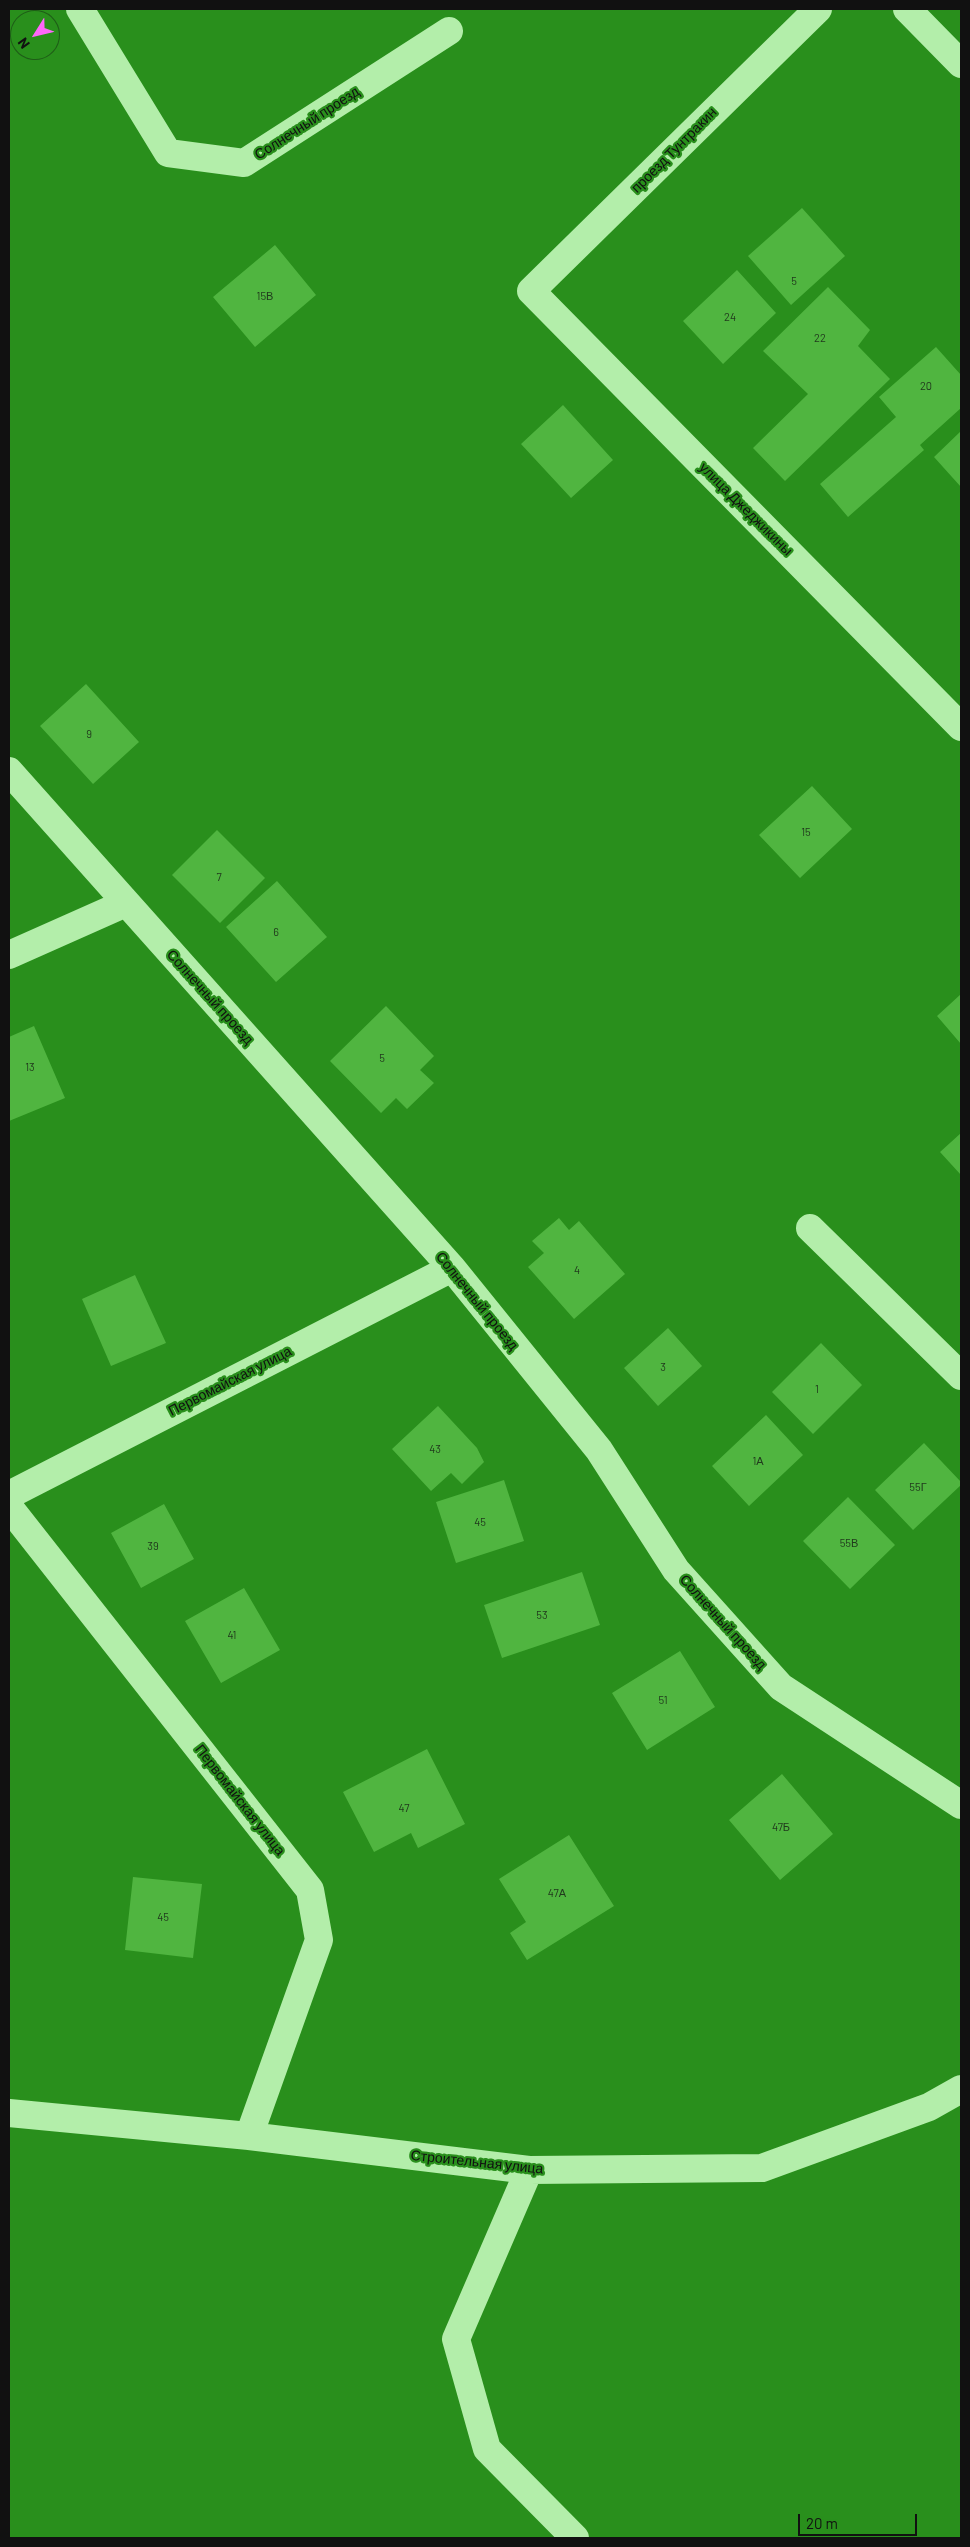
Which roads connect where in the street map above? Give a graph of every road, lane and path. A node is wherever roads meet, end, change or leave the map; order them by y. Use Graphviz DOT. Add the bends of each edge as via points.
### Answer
graph roads {
  1 [pos="80,9"];
  2 [pos="818,9"];
  3 [pos="907,9"];
  4 [pos="449,31"];
  5 [pos="961,64"];
  6 [pos="530,292"];
  7 [pos="961,727"];
  8 [pos="9,771"];
  9 [pos="126,903"];
  10 [pos="9,955"];
  11 [pos="810,1228"];
  12 [pos="452,1268"];
  13 [pos="961,1376"];
  14 [pos="9,1495"];
  15 [pos="9,1507"];
  16 [pos="961,1805"];
  17 [pos="961,2089"];
  18 [pos="9,2113"];
  19 [pos="249,2136"];
  20 [pos="529,2170"];
  21 [pos="575,2538"];
  1 -- 4 [label="street, Солнечный проезд" via="168,153 244,163"];
  2 -- 6 [label="street, проезд Тунтракин"];
  3 -- 5 [label="street"];
  6 -- 7 [label="street, улица Джеджикины"];
  8 -- 9 [label="street, Солнечный проезд"];
  9 -- 10 [label="street"];
  9 -- 12 [label="street, Солнечный проезд"];
  11 -- 13 [label="street"];
  12 -- 14 [label="street, Первомайская улица"];
  12 -- 16 [label="street, Солнечный проезд" via="599,1450 676,1570 780,1687"];
  15 -- 19 [label="street, Первомайская улица" via="310,1890 320,1940"];
  17 -- 20 [label="street, Строительная улица" via="929,2107 762,2168"];
  18 -- 19 [label="street, Строительная улица"];
  19 -- 20 [label="street, Строительная улица"];
  20 -- 21 [label="street" via="456,2339 487,2449"];
}
